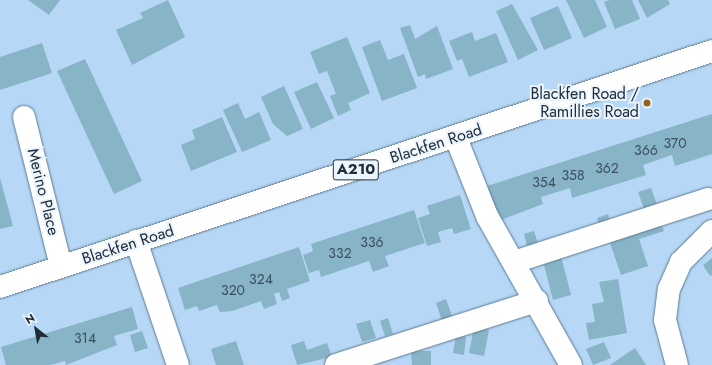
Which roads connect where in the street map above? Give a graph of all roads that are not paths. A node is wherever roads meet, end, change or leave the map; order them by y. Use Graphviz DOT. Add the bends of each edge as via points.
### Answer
graph roads {
  1 [pos="712,51"];
  2 [pos="24,117"];
  3 [pos="456,138"];
  4 [pos="708,199"];
  5 [pos="712,231"];
  6 [pos="136,242"];
  7 [pos="514,262"];
  8 [pos="61,267"];
  9 [pos="0,287"];
  10 [pos="537,301"];
  11 [pos="178,365"];
  12 [pos="336,365"];
  13 [pos="571,365"];
  14 [pos="677,365"];
  1 -- 3 [label="main road, Blackfen Road / A210"];
  2 -- 8 [label="main road, Merino Place"];
  3 -- 6 [label="main road, Blackfen Road / A210"];
  3 -- 7 [label="main road" via="487,216"];
  4 -- 7 [label="main road"];
  5 -- 14 [label="main road" via="681,262 669,289 665,320"];
  6 -- 8 [label="main road, Blackfen Road / A210"];
  6 -- 11 [label="main road"];
  7 -- 10 [label="main road"];
  8 -- 9 [label="main road, Blackfen Road / A210"];
  10 -- 12 [label="main road"];
  10 -- 13 [label="main road"];
}
